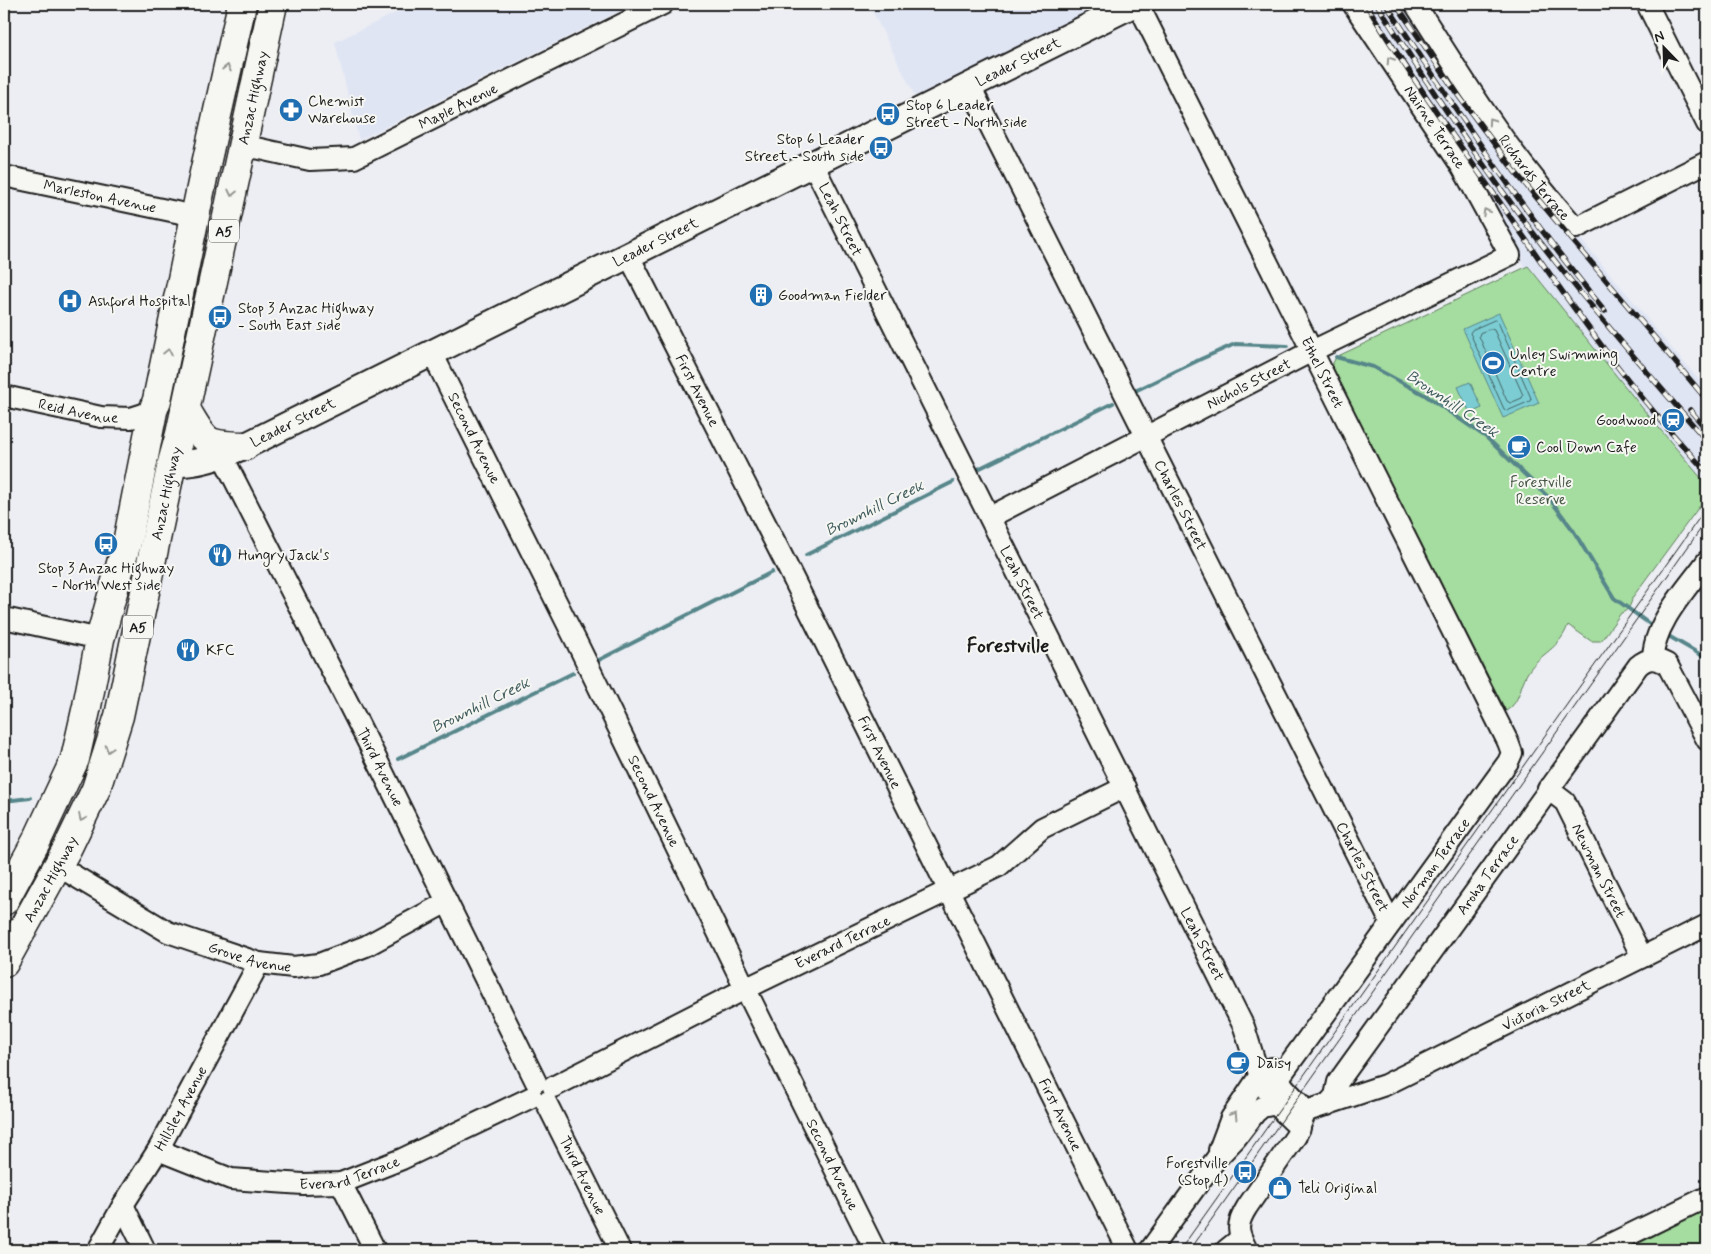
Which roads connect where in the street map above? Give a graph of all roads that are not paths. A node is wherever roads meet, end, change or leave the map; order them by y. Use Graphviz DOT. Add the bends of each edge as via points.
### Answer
graph roads {
  1 [pos="242,4"];
  2 [pos="273,4"];
  3 [pos="663,4"];
  4 [pos="1134,4"];
  5 [pos="1138,4"];
  6 [pos="1353,4"];
  7 [pos="1415,4"];
  8 [pos="1647,4"];
  9 [pos="970,86"];
  10 [pos="216,116"];
  11 [pos="1707,124"];
  12 [pos="242,146"];
  13 [pos="1707,162"];
  14 [pos="813,164"];
  15 [pos="204,173"];
  16 [pos="4,176"];
  17 [pos="196,216"];
  18 [pos="1510,255"];
  19 [pos="629,256"];
  20 [pos="176,310"];
  21 [pos="206,316"];
  22 [pos="1312,351"];
  23 [pos="432,353"];
  24 [pos="4,396"];
  25 [pos="155,405"];
  26 [pos="185,408"];
  27 [pos="1146,436"];
  28 [pos="233,450"];
  29 [pos="172,462"];
  30 [pos="990,517"];
  31 [pos="128,538"];
  32 [pos="1707,562"];
  33 [pos="4,618"];
  34 [pos="100,639"];
  35 [pos="1655,655"];
  36 [pos="130,667"];
  37 [pos="92,680"];
  38 [pos="119,716"];
  39 [pos="79,740"];
  40 [pos="1707,740"];
  41 [pos="1508,742"];
  42 [pos="1125,787"];
  43 [pos="1548,789"];
  44 [pos="58,866"];
  45 [pos="949,891"];
  46 [pos="4,901"];
  47 [pos="447,902"];
  48 [pos="1391,923"];
  49 [pos="1707,925"];
  50 [pos="1642,957"];
  51 [pos="4,963"];
  52 [pos="258,963"];
  53 [pos="745,989"];
  54 [pos="1269,1076"];
  55 [pos="1385,1084"];
  56 [pos="542,1092"];
  57 [pos="1276,1104"];
  58 [pos="1327,1105"];
  59 [pos="1302,1120"];
  60 [pos="158,1150"];
  61 [pos="1216,1159"];
  62 [pos="341,1183"];
  63 [pos="1707,1197"];
  64 [pos="123,1205"];
  65 [pos="1238,1246"];
  66 [pos="98,1250"];
  67 [pos="145,1250"];
  68 [pos="375,1250"];
  69 [pos="620,1250"];
  70 [pos="875,1250"];
  71 [pos="1128,1250"];
  72 [pos="1150,1250"];
  73 [pos="1598,1250"];
  10 -- 1 [label="highway, Anzac Highway / A5, one-way"];
  2 -- 12 [label="highway, Anzac Highway / A5"];
  3 -- 12 [label="street, Maple Avenue" via="354,158 310,160"];
  4 -- 9 [label="main road, Leader Street"];
  5 -- 22 [label="street, Ethel Street"];
  18 -- 6 [label="street, Nairne Terrace, one-way" via="1462,167"];
  13 -- 7 [label="street, Richards Terrace, one-way" via="1576,228 1508,145"];
  8 -- 11 [label="street"];
  9 -- 14 [label="main road, Leader Street"];
  9 -- 27 [label="street, Charles Street"];
  10 -- 12 [label="highway" via="232,139"];
  10 -- 15 [label="highway, Anzac Highway / A5"];
  12 -- 15 [label="highway" via="228,148 214,158"];
  12 -- 21 [label="highway, Anzac Highway / A5, one-way"];
  14 -- 19 [label="main road, Leader Street"];
  14 -- 30 [label="street, Leah Street"];
  15 -- 17 [label="highway, Anzac Highway / A5"];
  16 -- 17 [label="street, Marleston Avenue"];
  17 -- 20 [label="highway, Anzac Highway / A5"];
  18 -- 22 [label="street, Nichols Street"];
  19 -- 23 [label="main road, Leader Street"];
  19 -- 45 [label="street, First Avenue"];
  20 -- 21 [label="highway"];
  25 -- 20 [label="highway, Anzac Highway / A5, one-way"];
  21 -- 26 [label="highway, Anzac Highway / A5"];
  22 -- 27 [label="street, Nichols Street"];
  22 -- 41 [label="street, Ethel Street"];
  23 -- 28 [label="main road, Leader Street"];
  23 -- 53 [label="street, Second Avenue" via="585,658"];
  24 -- 25 [label="street, Reid Avenue" via="101,417 131,418"];
  25 -- 29 [label="highway" via="157,439 163,455"];
  25 -- 31 [label="highway, Anzac Highway / A5"];
  26 -- 28 [label="highway" via="206,441"];
  26 -- 29 [label="highway, Anzac Highway / A5"];
  27 -- 30 [label="street, Nichols Street"];
  27 -- 48 [label="street, Charles Street"];
  28 -- 29 [label="main road, Leader Street" via="186,464"];
  28 -- 47 [label="street, Third Avenue" via="373,752"];
  29 -- 31 [label="highway" via="148,492"];
  29 -- 36 [label="highway, Anzac Highway / A5"];
  30 -- 42 [label="street, Leah Street"];
  31 -- 34 [label="highway, Anzac Highway / A5"];
  32 -- 35 [label="street" via="1665,619"];
  33 -- 34 [label="street"];
  34 -- 37 [label="highway, Anzac Highway / A5"];
  35 -- 40 [label="street" via="1673,672"];
  35 -- 43 [label="street, Aroha Terrace" via="1638,666"];
  36 -- 37 [label="highway" via="113,687 104,687"];
  36 -- 38 [label="highway, Anzac Highway / A5"];
  37 -- 39 [label="highway, Anzac Highway / A5"];
  38 -- 39 [label="highway" via="112,708 104,706 99,709"];
  38 -- 44 [label="highway, Anzac Highway / A5, one-way" via="96,789"];
  39 -- 46 [label="highway, Anzac Highway / A5" via="64,785"];
  41 -- 48 [label="street, Norman Terrace" via="1512,753 1508,762"];
  42 -- 45 [label="street, Everard Terrace" via="1042,828 1000,866"];
  42 -- 54 [label="street, Leah Street"];
  43 -- 50 [label="street, Newman Street" via="1565,802"];
  43 -- 58 [label="street, Aroha Terrace" via="1338,1082 1335,1096"];
  44 -- 51 [label="highway, Anzac Highway / A5"];
  44 -- 52 [label="street, Grove Avenue" via="168,932"];
  45 -- 53 [label="street, Everard Terrace"];
  45 -- 71 [label="street, First Avenue"];
  47 -- 52 [label="street, Grove Avenue" via="366,946 319,964 293,967"];
  47 -- 56 [label="street, Third Avenue"];
  48 -- 54 [label="street, Norman Terrace"];
  49 -- 50 [label="street, Victoria Street"];
  50 -- 55 [label="street, Victoria Street"];
  52 -- 60 [label="street, Hillsley Avenue"];
  53 -- 56 [label="street, Everard Terrace"];
  53 -- 70 [label="street, Second Avenue"];
  54 -- 57 [label="street, Leah Street"];
  54 -- 59 [label="street, Leah Street" via="1300,1104"];
  61 -- 54 [label="street, Norman Terrace, one-way" via="1231,1118"];
  55 -- 58 [label="street, Victoria Street"];
  55 -- 59 [label="street, Victoria Street" via="1337,1114"];
  56 -- 62 [label="street, Everard Terrace" via="402,1159"];
  56 -- 69 [label="street, Third Avenue"];
  57 -- 59 [label="street, Leah Street"];
  57 -- 61 [label="street, Norman Terrace" via="1257,1111"];
  58 -- 59 [label="street, Victoria Street"];
  59 -- 65 [label="street" via="1293,1141 1243,1212 1238,1228"];
  60 -- 62 [label="street, Everard Terrace" via="231,1179"];
  60 -- 64 [label="street, Hillsley Avenue"];
  61 -- 72 [label="street, Norman Terrace"];
  62 -- 68 [label="street"];
  63 -- 73 [label="street"];
  64 -- 66 [label="street, Hillsley Avenue"];
  64 -- 67 [label="street"];
}
